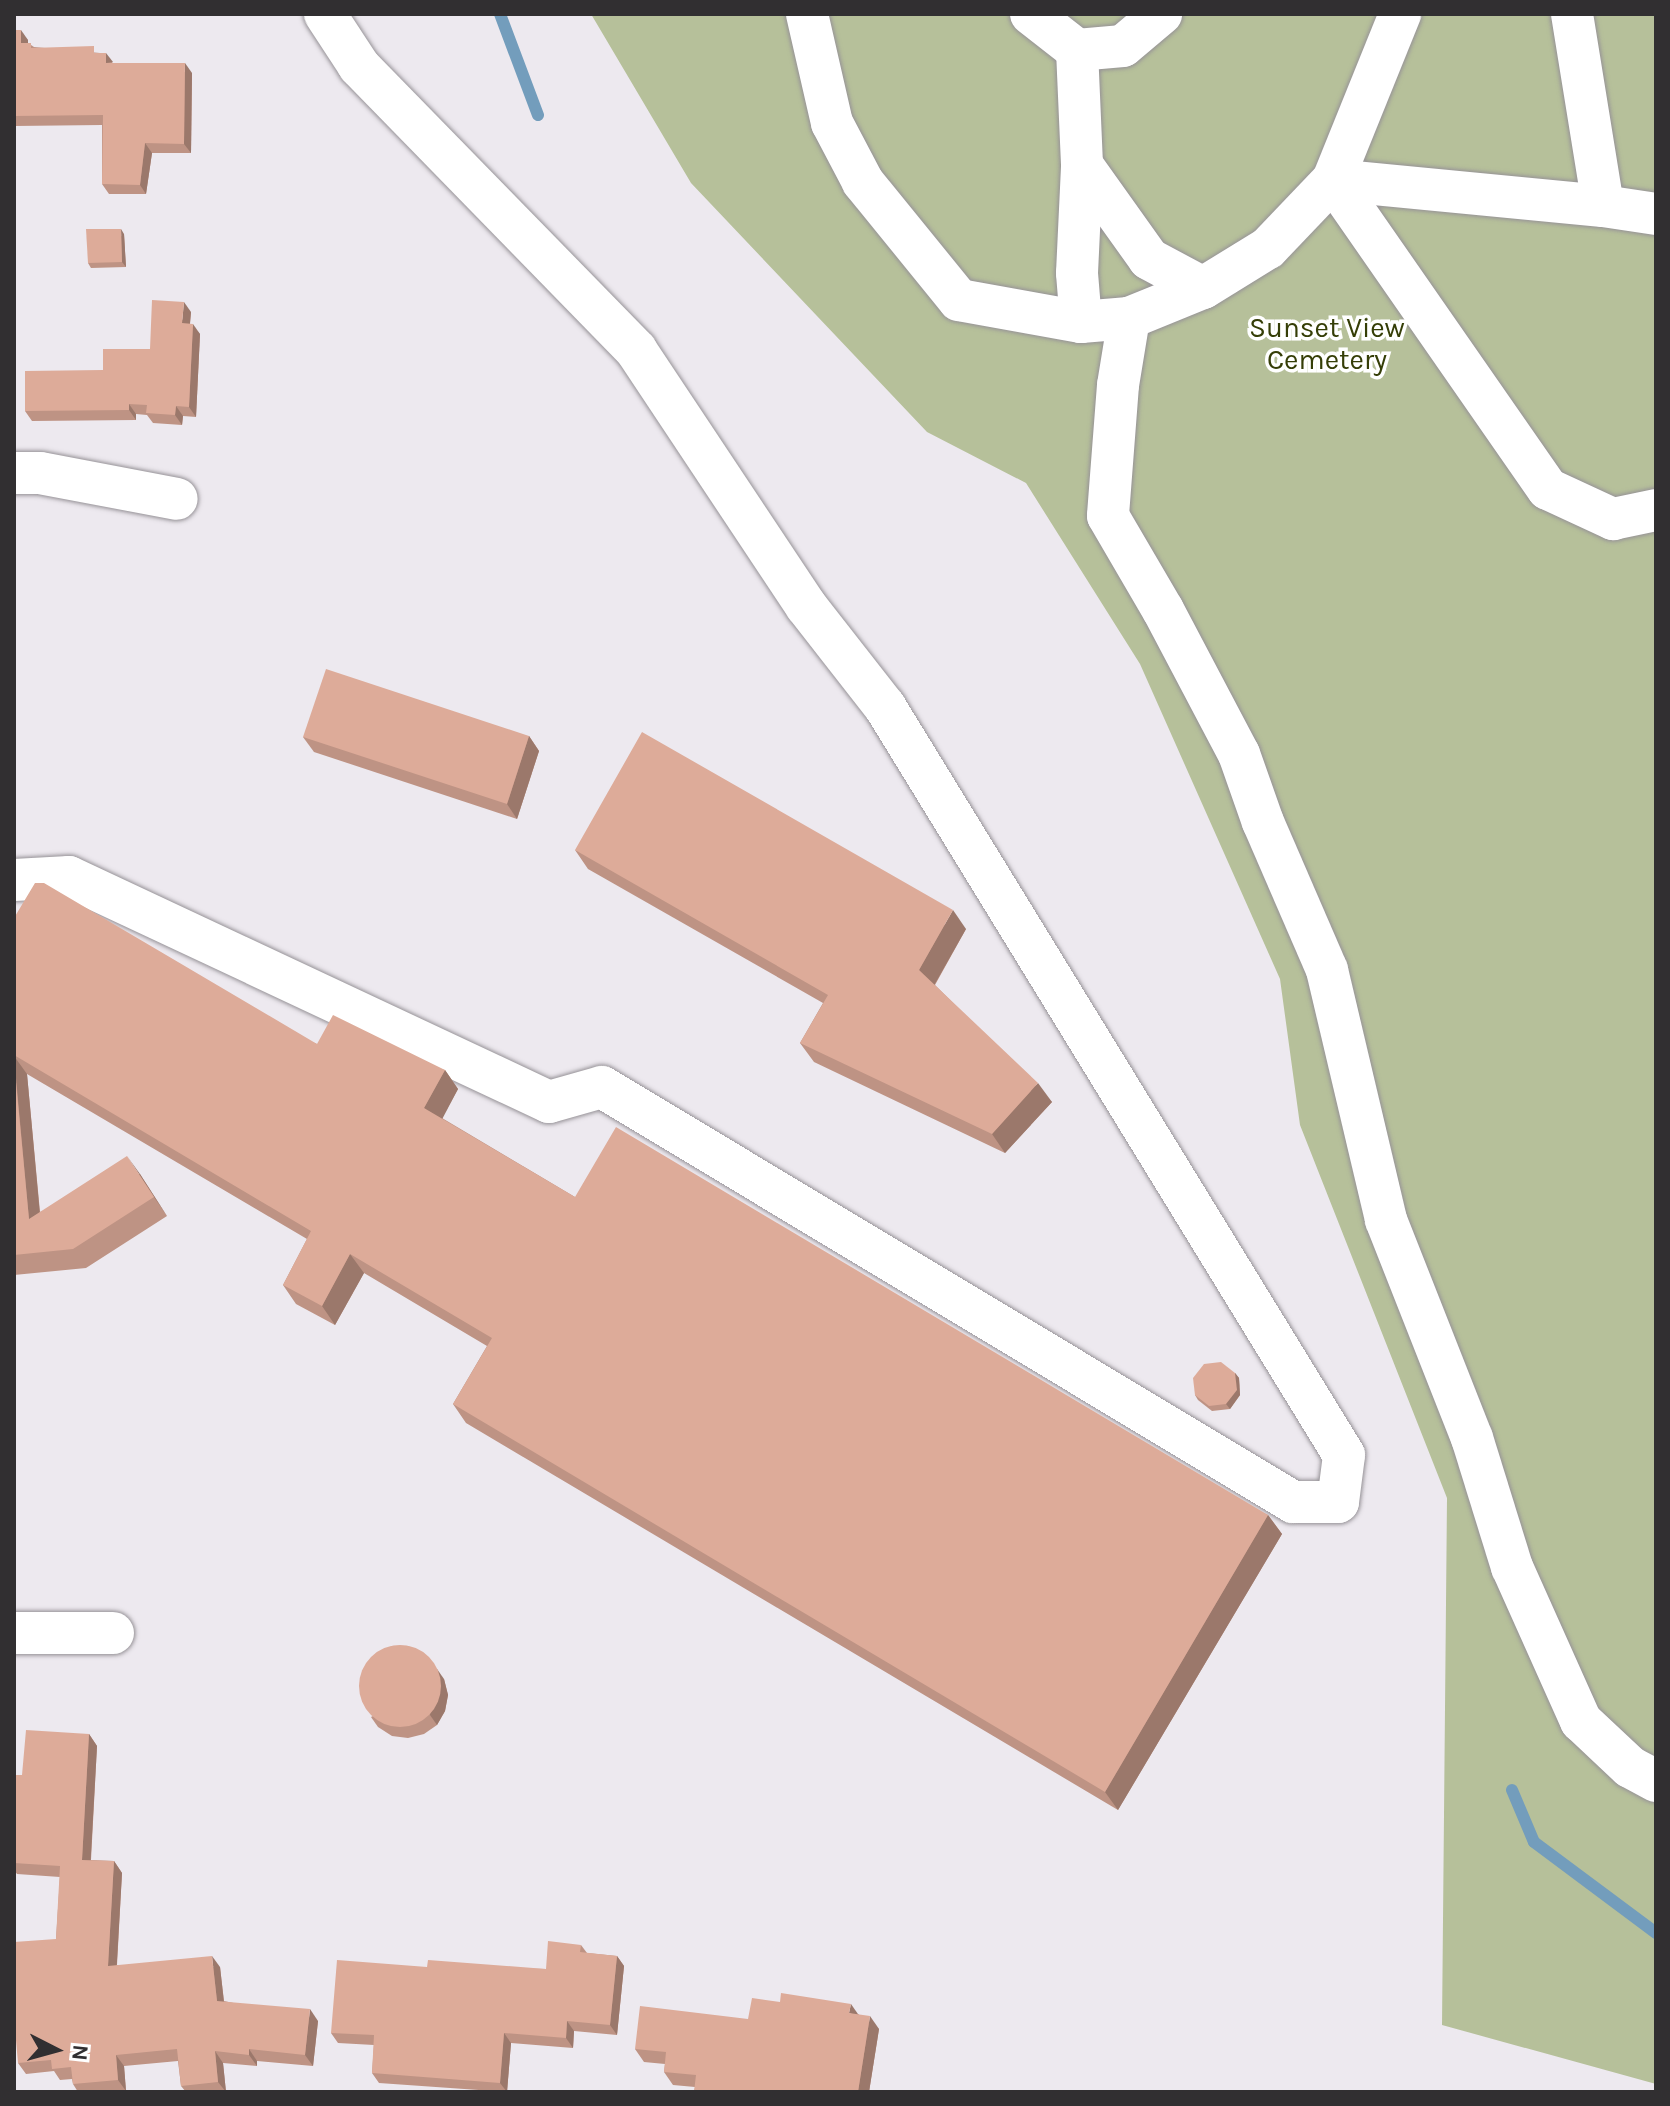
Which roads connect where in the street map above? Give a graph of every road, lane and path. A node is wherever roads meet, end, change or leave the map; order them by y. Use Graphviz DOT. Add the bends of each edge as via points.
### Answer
graph roads {
  1 [pos="325,14"];
  2 [pos="807,14"];
  3 [pos="1031,14"];
  4 [pos="1161,14"];
  5 [pos="1400,14"];
  6 [pos="1572,14"];
  7 [pos="1077,50"];
  8 [pos="1082,165"];
  9 [pos="1333,180"];
  10 [pos="1603,206"];
  11 [pos="1656,214"];
  12 [pos="1203,288"];
  13 [pos="1129,318"];
  14 [pos="1081,322"];
  15 [pos="14,473"];
  16 [pos="177,499"];
  17 [pos="1656,510"];
  18 [pos="14,880"];
  19 [pos="14,1633"];
  20 [pos="113,1633"];
  21 [pos="1656,1781"];
  1 -- 18 [label="street" via="359,66 636,350 806,606 885,707 1344,1455 1338,1502 1293,1502 602,1087 549,1102 69,877"];
  2 -- 14 [label="street" via="832,123 863,182 959,300"];
  3 -- 7 [label="street"];
  4 -- 7 [label="street" via="1123,46"];
  5 -- 9 [label="street"];
  6 -- 10 [label="street"];
  7 -- 8 [label="street"];
  8 -- 12 [label="street" via="1149,259"];
  8 -- 14 [label="street" via="1077,273"];
  9 -- 10 [label="street"];
  9 -- 12 [label="street" via="1268,248"];
  9 -- 17 [label="street" via="1548,489 1613,519"];
  10 -- 11 [label="street"];
  12 -- 13 [label="street"];
  13 -- 14 [label="street"];
  13 -- 21 [label="street" via="1116,400 1108,516 1239,754 1327,970 1386,1220 1472,1438 1512,1567 1581,1721 1630,1767"];
  15 -- 16 [label="street" via="40,473"];
  19 -- 20 [label="street"];
}
